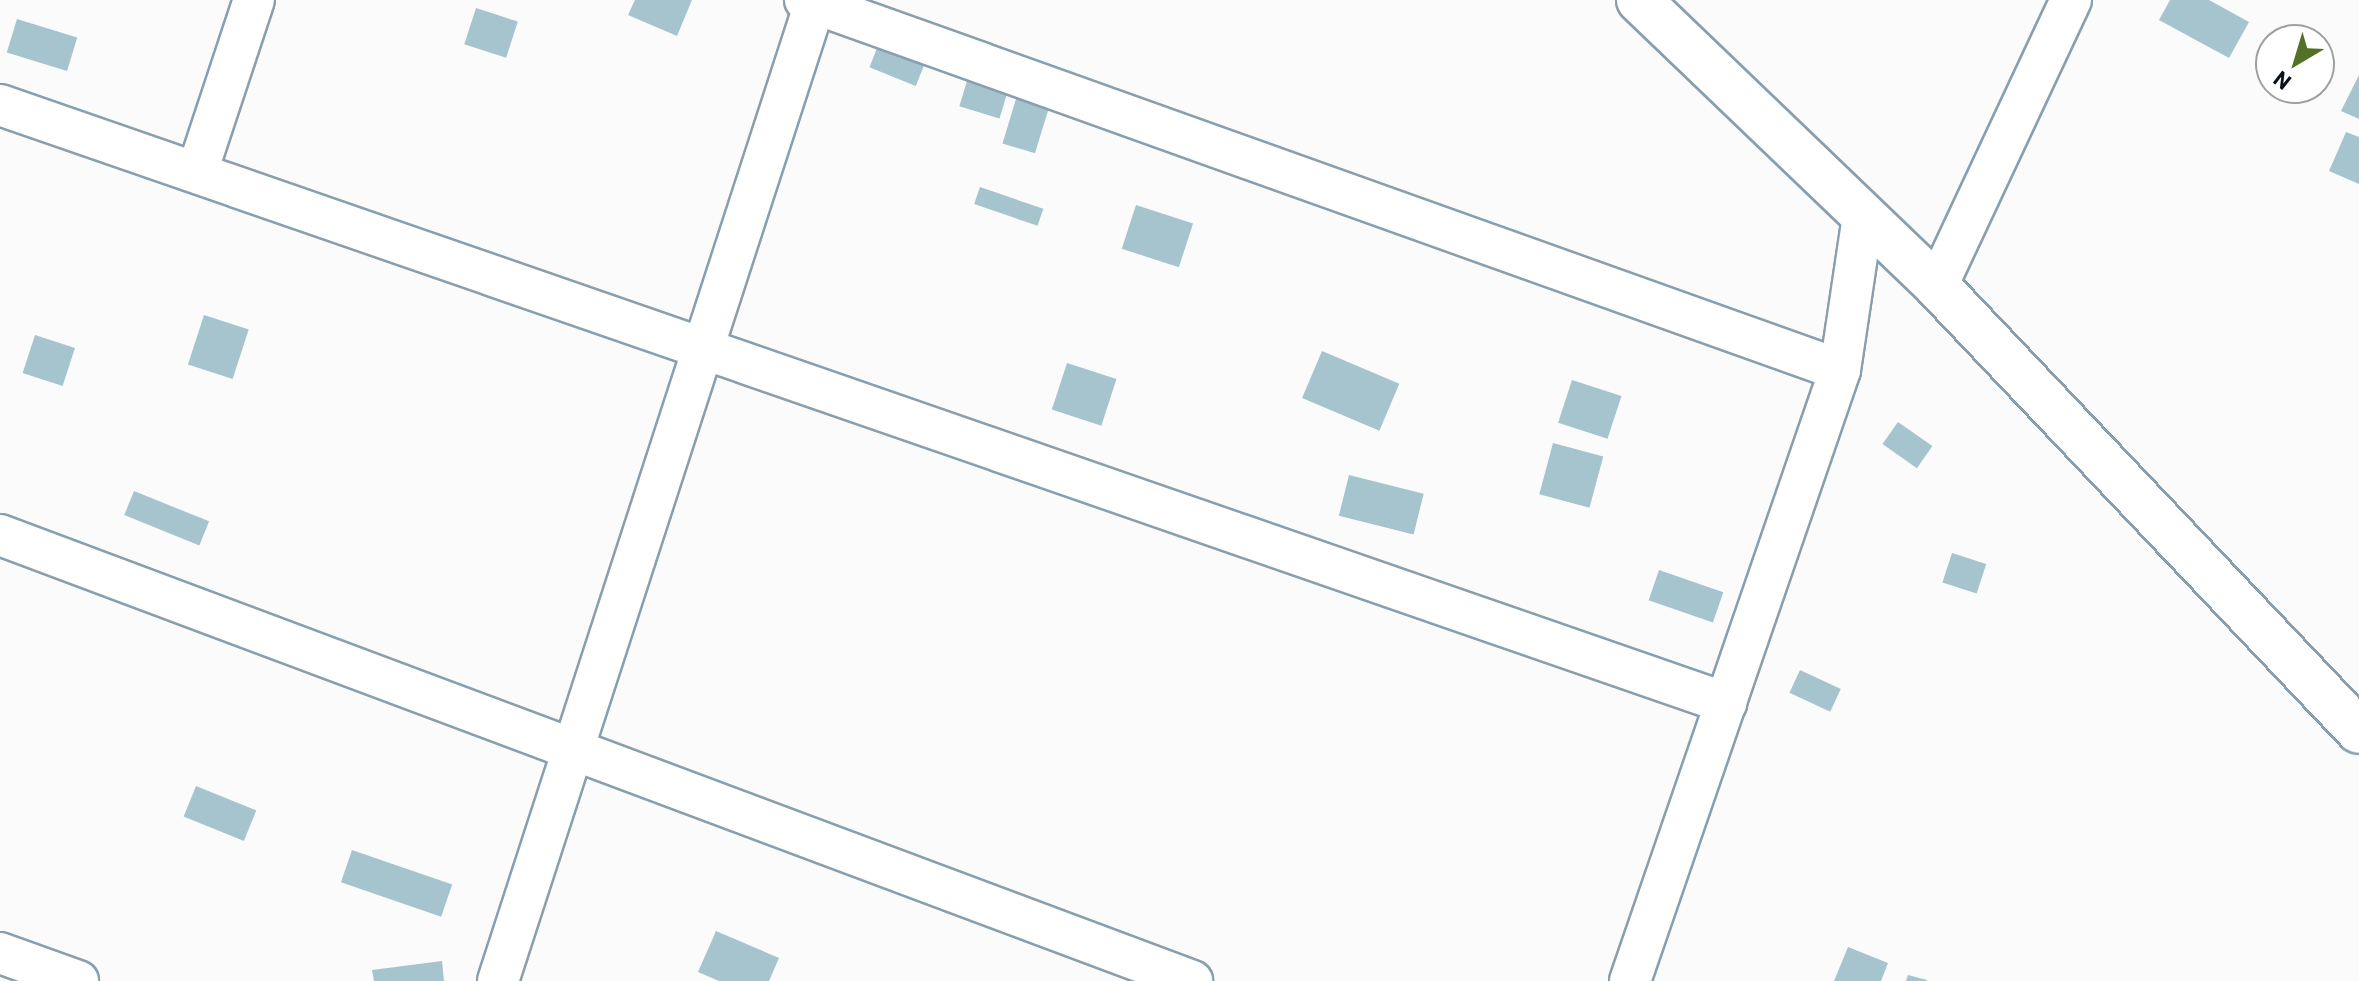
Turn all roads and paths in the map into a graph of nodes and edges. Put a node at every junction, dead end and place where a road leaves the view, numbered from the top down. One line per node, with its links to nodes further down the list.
1 (254, 0): 6 (street)
2 (1639, 0): 7 (street)
3 (2071, 0): 8 (street)
4 (812, 1): 9 (street); 10 (street)
5 (0, 105): 6 (street)
6 (197, 172): 9 (street)
7 (1863, 216): 8 (street); 10 (street)
8 (1937, 286): 13 (street)
9 (705, 346): 12 (street); 14 (street)
10 (1840, 370): 12 (street)
11 (0, 535): 14 (street)
12 (1726, 703): 19 (street)
13 (2359, 731)
14 (573, 749): 17 (street); 18 (street)
15 (0, 953): 16 (street)
16 (78, 981)
17 (498, 981)
18 (1192, 981)
19 (1630, 981)

